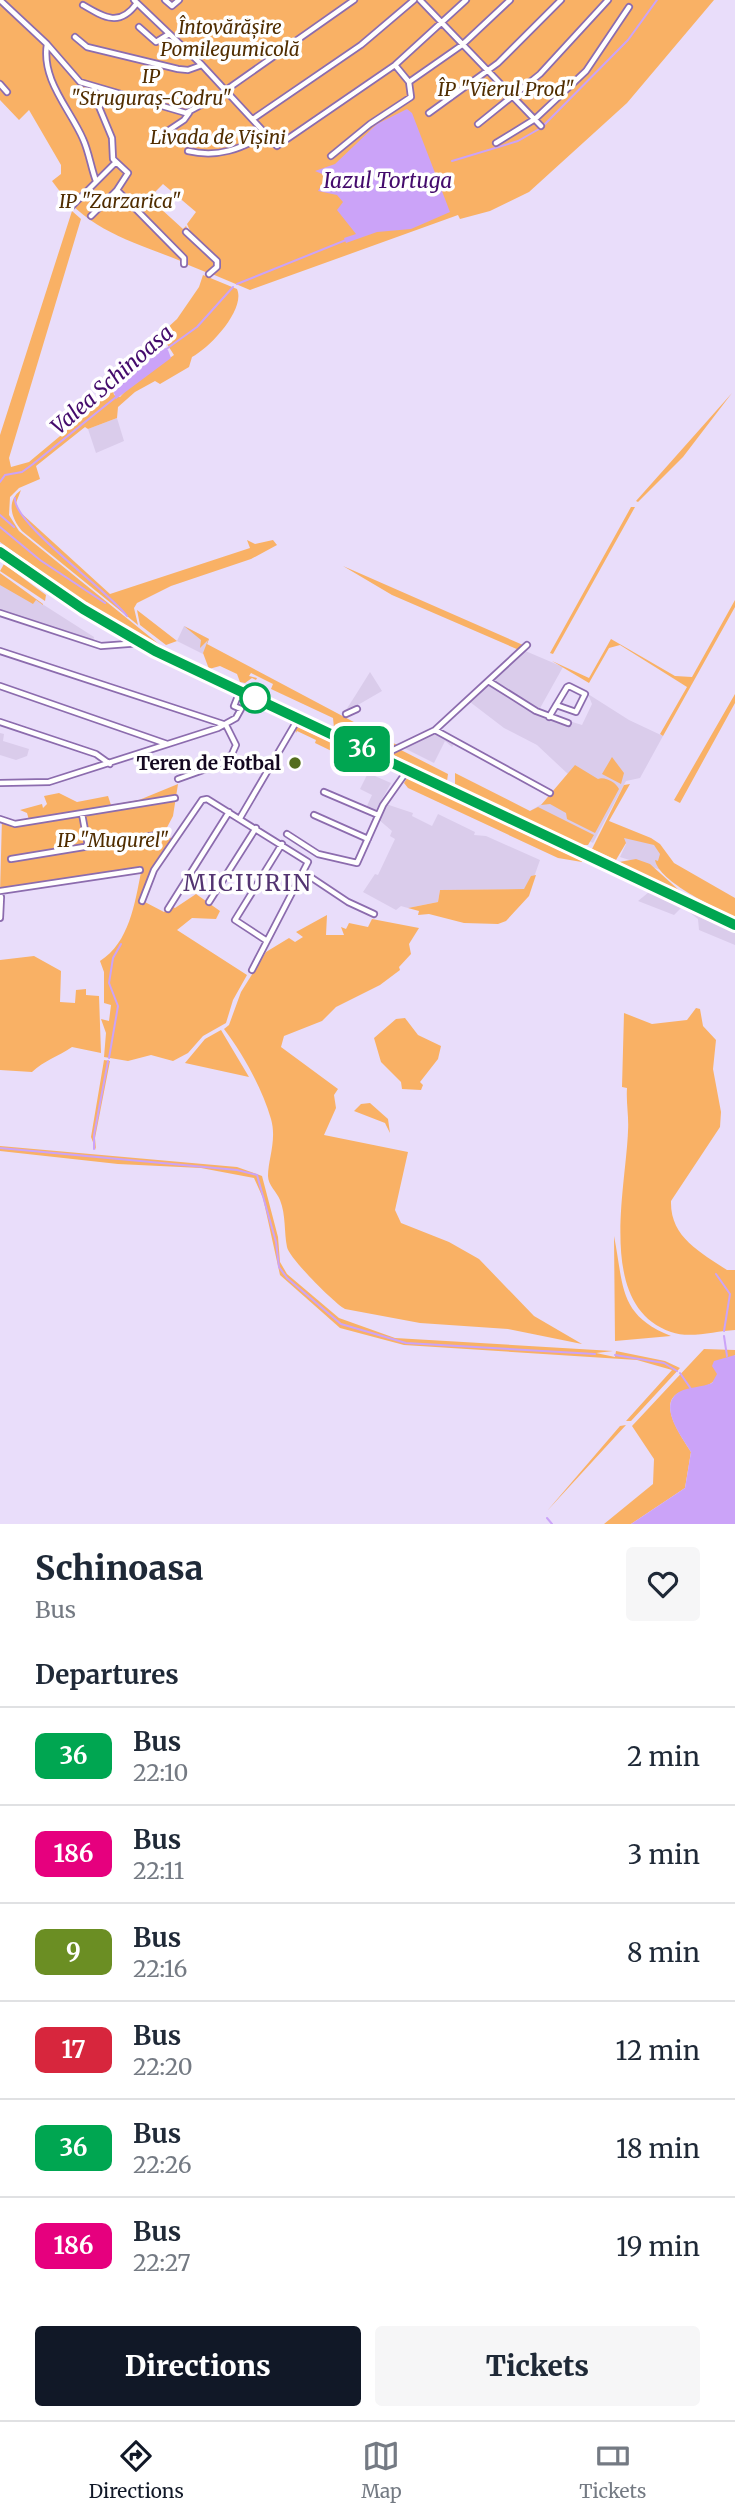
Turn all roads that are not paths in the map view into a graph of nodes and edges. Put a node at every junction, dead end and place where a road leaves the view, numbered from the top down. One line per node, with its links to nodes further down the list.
1 (1, 0): 18 (street)
2 (165, 0): 3 (street)
3 (178, 0)
4 (354, 0): 26 (street)
5 (414, 0): 31 (street)
6 (420, 0): 14 (street)
7 (466, 0): 14 (street)
8 (510, 0): 19 (street)
9 (561, 0): 22 (street)
10 (608, 0): 28 (street)
11 (136, 1): 12 (street); 16 (street)
12 (83, 5)
13 (629, 6): 32 (street)
14 (443, 23): 19 (street); 21 (street)
15 (139, 27): 16 (street)
16 (169, 34): 20 (street)
17 (75, 37): 20 (street)
18 (47, 44): 25 (street); 41 (street)
19 (462, 45): 22 (street); 23 (street)
20 (202, 65): 26 (street)
21 (395, 65): 23 (street); 36 (street)
22 (488, 71): 28 (street); 30 (street)
23 (410, 82): 39 (street)
24 (0, 84): 27 (street)
25 (102, 90): 29 (street); 40 (street)
26 (226, 91): 29 (street); 31 (street)
27 (7, 92)
28 (514, 98): 32 (street); 33 (street)
29 (188, 113): 35 (street)
30 (429, 113)
31 (253, 119): 36 (street)
32 (536, 119): 34 (street); 37 (street)
33 (478, 124)
34 (541, 126)
35 (163, 134)
36 (266, 134): 38 (street)
37 (495, 143)
38 (188, 151)
39 (331, 156)
40 (116, 162): 41 (street); 42 (street)
41 (96, 181): 43 (street)
42 (117, 190): 44 (street); 46 (street)
43 (71, 207)
44 (91, 216)
45 (186, 232): 47 (street)
46 (184, 264)
47 (209, 274)
48 (0, 552): 50 (highway)
49 (0, 613): 50 (street)
50 (141, 643): 55 (highway)
51 (527, 645): 53 (street)
52 (0, 651): 63 (street)
53 (490, 682): 59 (street); 64 (street)
54 (0, 686): 65 (street)
55 (240, 691): 60 (highway); 63 (street)
56 (556, 705): 56 (street); 59 (street)
57 (357, 709): 58 (street)
58 (346, 714)
59 (549, 717): 62 (street)
60 (299, 719): 66 (highway); 78 (street)
61 (0, 722): 67 (street)
62 (568, 723)
63 (226, 725): 65 (street); 69 (street)
64 (435, 730): 66 (street); 72 (street)
65 (167, 744): 67 (street)
66 (380, 757): 68 (highway)
67 (110, 764): 70 (street)
68 (408, 770): 77 (street); 96 (highway)
69 (178, 779)
70 (0, 783)
71 (324, 792): 77 (street)
72 (550, 793)
73 (175, 798): 75 (street)
74 (230, 812): 78 (street); 91 (street); 93 (street)
75 (82, 814): 79 (street); 85 (street)
76 (314, 815): 83 (street)
77 (378, 815): 83 (street)
78 (240, 818): 80 (street)
79 (0, 819)
80 (256, 828): 84 (street); 92 (street)
81 (287, 834): 83 (street)
82 (158, 835): 85 (street)
83 (368, 839)
84 (282, 844): 88 (street); 97 (street)
85 (88, 846): 86 (street)
86 (11, 859)
87 (141, 870): 89 (street)
88 (303, 872): 94 (street); 97 (street)
89 (0, 891)
90 (1, 897): 95 (street)
91 (142, 901)
92 (208, 902)
93 (168, 909)
94 (374, 914)
95 (0, 918)
96 (735, 925)
97 (267, 941): 98 (street)
98 (252, 970)

